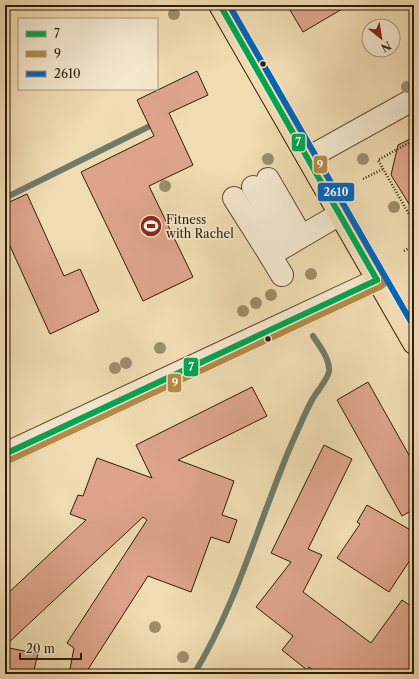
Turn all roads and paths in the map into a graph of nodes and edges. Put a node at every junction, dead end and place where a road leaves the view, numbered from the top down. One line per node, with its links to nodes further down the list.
1 (220, 5): 4 (main road)
2 (414, 99): 4 (street)
3 (414, 140): 5 (path)
4 (308, 158): 9 (main road)
5 (383, 168): 6 (path); 10 (path)
6 (363, 179)
7 (261, 183): 12 (street)
8 (234, 198): 12 (street)
9 (340, 214): 12 (street); 15 (main road)
10 (414, 223)
11 (414, 245): 13 (path)
12 (286, 246): 14 (street)
13 (404, 251)
14 (282, 275)
15 (377, 280): 16 (main road); 17 (street)
16 (414, 343)
17 (5, 454)

